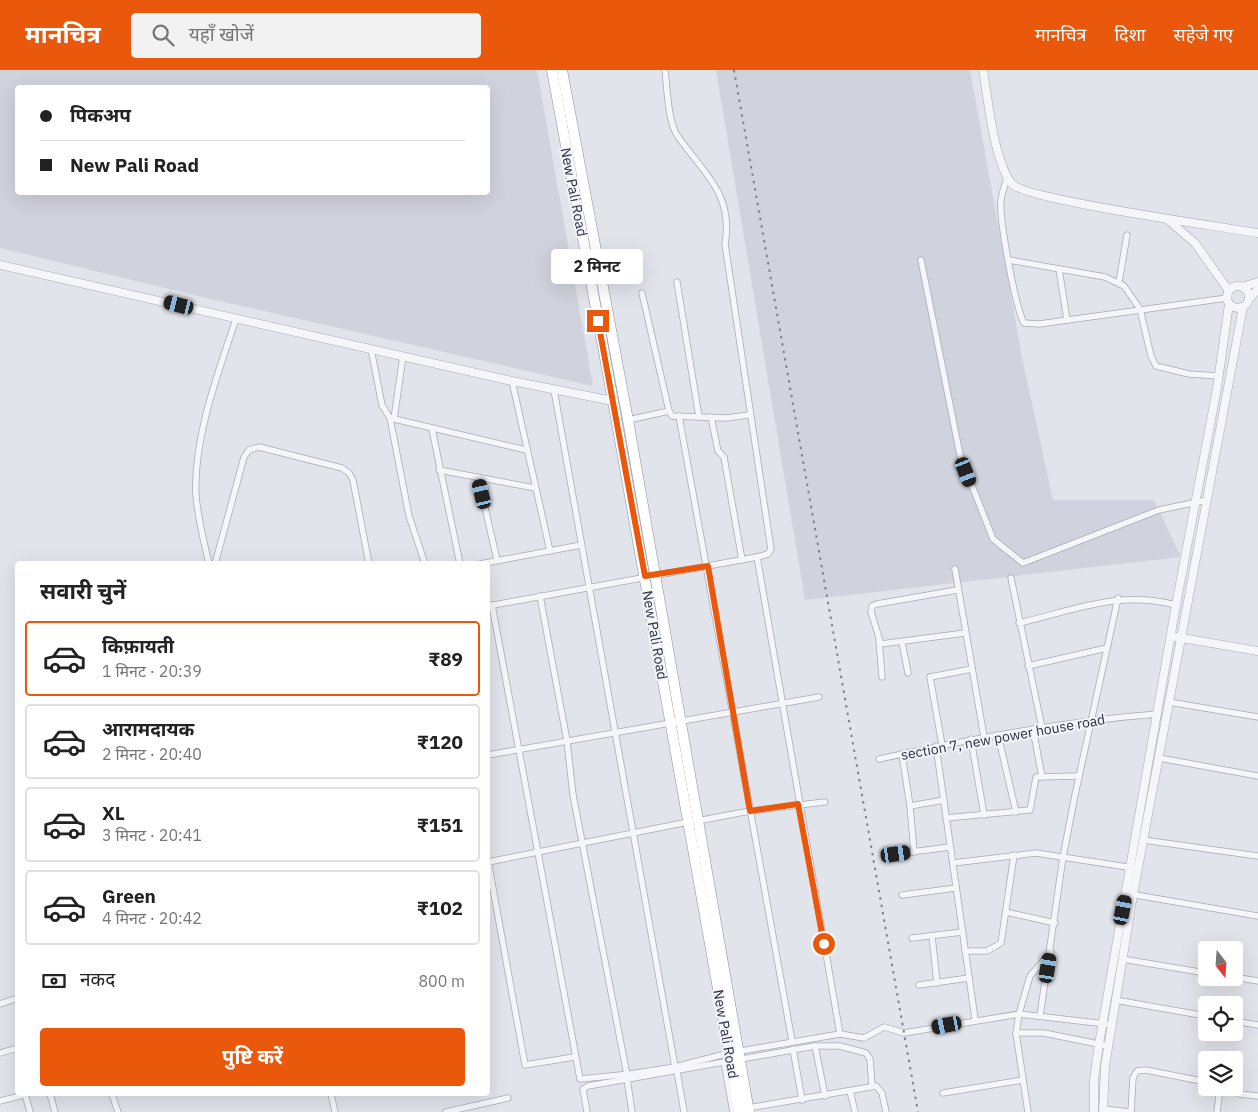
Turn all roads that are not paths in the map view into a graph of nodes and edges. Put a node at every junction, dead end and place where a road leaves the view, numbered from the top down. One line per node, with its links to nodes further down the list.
1 (552, 70): 30 (highway, New Pali Road)
2 (562, 70): 37 (highway, New Pali Road)
3 (665, 70): 32 (street)
4 (983, 70): 5 (street)
5 (1007, 177): 6 (street); 10 (street)
6 (1165, 218): 7 (street); 19 (street)
7 (1258, 233)
8 (1127, 236): 14 (street)
9 (921, 260): 44 (street)
10 (1009, 260): 12 (street); 24 (street)
11 (0, 265): 23 (street)
12 (1059, 268): 14 (street); 24 (street)
13 (677, 282): 34 (street)
14 (1119, 282): 22 (street)
15 (1258, 282): 16 (street)
16 (1242, 287): 19 (street); 20 (street)
17 (1258, 289): 20 (street)
18 (642, 293): 31 (street)
19 (1228, 298): 21 (street); 22 (street); 27 (street)
20 (1249, 299): 21 (street)
21 (1243, 307): 43 (street)
22 (1140, 309): 24 (street); 27 (street)
23 (236, 319): 25 (street); 50 (street)
24 (1067, 320)
25 (371, 349): 26 (street); 36 (street)
26 (403, 356): 28 (street); 36 (street)
27 (1219, 376): 44 (street)
28 (512, 381): 29 (street); 39 (street)
29 (554, 390): 30 (street); 45 (street)
30 (613, 401): 58 (highway, New Pali Road)
31 (669, 411): 33 (street); 37 (street)
32 (749, 415): 35 (street); 47 (street)
33 (679, 416): 34 (street); 56 (street)
34 (699, 416): 35 (street)
35 (711, 417): 49 (street)
36 (392, 419): 38 (street); 53 (street)
37 (628, 420): 58 (highway, New Pali Road)
38 (432, 429): 39 (street); 40 (street)
39 (526, 450): 42 (street)
40 (438, 470): 41 (street); 54 (street)
41 (478, 477): 42 (street); 48 (street)
42 (535, 488): 46 (street)
43 (1206, 500): 44 (street); 69 (street)
44 (1195, 502): 65 (street)
45 (581, 545): 46 (street); 60 (street)
46 (550, 551): 48 (street)
47 (757, 557): 49 (street); 80 (street)
48 (498, 560): 55 (street)
49 (742, 560): 56 (street)
50 (208, 561)
51 (216, 561): 52 (street)
52 (368, 561)
53 (424, 561)
54 (459, 561)
55 (490, 562)
56 (708, 566): 58 (street); 81 (street)
57 (955, 569): 61 (street)
58 (649, 576): 60 (street); 85 (highway, New Pali Road)
59 (1011, 578): 66 (street)
60 (589, 587): 62 (street); 88 (street)
61 (957, 590): 67 (street); 70 (street)
62 (540, 596): 64 (street); 92 (street)
63 (1118, 598): 65 (street); 66 (street); 72 (street)
64 (490, 605): 94 (street)
65 (1176, 605): 68 (street)
66 (1019, 623): 74 (street)
67 (965, 633): 71 (street); 75 (street)
68 (1171, 636): 69 (street); 82 (street)
69 (1180, 638): 73 (street); 79 (street)
70 (878, 640): 71 (street); 77 (street)
71 (902, 642): 76 (street)
72 (1107, 648): 74 (street); 84 (street)
73 (1258, 651)
74 (1028, 666): 86 (street)
75 (972, 669): 90 (street); 93 (street)
76 (908, 673)
77 (882, 677)
78 (819, 697): 80 (street)
79 (1169, 702): 83 (street); 97 (street)
80 (781, 704): 81 (street); 104 (street)
81 (733, 712): 85 (street); 106 (street)
82 (1158, 714): 84 (street, section 7, new power house road); 123 (street)
83 (1258, 717)
84 (1091, 719): 86 (street, section 7, new power house road); 99 (street)
85 (676, 723): 88 (street); 110 (highway, New Pali Road)
86 (1042, 728): 87 (street, section 7, new power house road)
87 (1033, 729): 89 (street, section 7, new power house road); 101 (street)
88 (615, 734): 92 (street); 111 (street)
89 (998, 735): 90 (street, section 7, new power house road); 107 (street)
90 (984, 737): 91 (street, section 7, new power house road)
91 (971, 739): 93 (street, section 7, new power house road); 108 (street)
92 (567, 741): 94 (street); 113 (street)
93 (939, 746): 95 (street, section 7, new power house road); 102 (street)
94 (517, 750): 96 (street); 115 (street)
95 (902, 754): 98 (street, section 7, new power house road); 105 (street)
96 (490, 755)
97 (1159, 758): 100 (street); 112 (street)
98 (879, 759)
99 (1079, 776): 101 (street); 120 (street)
100 (1258, 776)
101 (1042, 777): 107 (street)
102 (944, 800): 105 (street); 109 (street)
103 (825, 802): 104 (street)
104 (798, 804): 106 (street); 154 (street)
105 (910, 806): 116 (street)
106 (750, 811): 110 (street); 155 (street)
107 (1016, 812): 108 (street)
108 (984, 815): 109 (street)
109 (946, 818): 114 (street)
110 (692, 822): 111 (street); 163 (highway, New Pali Road)
111 (632, 832): 113 (street); 164 (street)
112 (1144, 840): 119 (street); 123 (street)
113 (582, 843): 115 (street); 165 (street)
114 (950, 847): 116 (street); 122 (street)
115 (537, 851): 121 (street); 162 (street)
116 (914, 852): 117 (street)
117 (896, 854)
118 (1014, 855): 120 (street); 122 (street); 128 (street)
119 (1258, 856)
120 (1063, 857): 123 (street); 130 (street)
121 (490, 861)
122 (953, 863): 125 (street)
123 (1134, 868): 126 (street)
124 (490, 872): 162 (street)
125 (956, 888): 127 (street); 131 (street)
126 (1129, 894): 129 (street); 136 (street); 151 (street)
127 (902, 895)
128 (1006, 912): 130 (street); 134 (street)
129 (1258, 916)
130 (1055, 923): 135 (street)
131 (963, 932): 132 (street); 134 (street)
132 (932, 936): 133 (street); 141 (street)
133 (912, 938)
134 (965, 951): 138 (street)
135 (1051, 952): 146 (street); 148 (street)
136 (1122, 959): 137 (street); 144 (street)
137 (1198, 972)
138 (969, 978): 141 (street); 149 (street)
139 (1243, 979): 140 (street)
140 (1258, 982)
141 (937, 983): 142 (street)
142 (919, 985)
143 (15, 999): 145 (street)
144 (1116, 1000): 147 (street); 151 (street)
145 (0, 1004)
146 (1018, 1014): 148 (street); 149 (street); 153 (street)
147 (1198, 1015)
148 (1040, 1016): 151 (street)
149 (975, 1019): 154 (street)
150 (1243, 1023): 152 (street)
151 (1107, 1025): 156 (street); 158 (street)
152 (1258, 1026)
153 (1016, 1033): 156 (street); 166 (street)
154 (840, 1034): 155 (street)
155 (792, 1041): 163 (street)
156 (1099, 1044): 158 (street); 197 (street)
157 (814, 1046): 160 (street); 168 (street); 177 (street)
158 (1108, 1046): 184 (street)
159 (15, 1049): 161 (street)
160 (793, 1049): 163 (street); 181 (street)
161 (0, 1053)
162 (574, 1057): 165 (street)
163 (732, 1058): 164 (street); 164 (street); 183 (highway, New Pali Road); 193 (street)
164 (676, 1069): 165 (street); 192 (street)
165 (627, 1077): 190 (street); 191 (street)
166 (1023, 1080): 170 (street); 196 (street)
167 (1198, 1080): 198 (street)
168 (872, 1086): 169 (street); 195 (street)
169 (850, 1091): 177 (street); 194 (street)
170 (943, 1093)
171 (1243, 1093): 179 (street)
172 (20, 1096): 182 (street)
173 (26, 1096): 185 (street)
174 (51, 1096): 186 (street)
175 (113, 1096): 187 (street)
176 (332, 1096): 188 (street)
177 (825, 1096): 181 (street)
178 (1218, 1096): 199 (street)
179 (1258, 1096)
180 (508, 1098): 189 (street)
181 (802, 1100): 183 (street)
182 (0, 1102)
183 (746, 1111)
184 (1103, 1111): 198 (street)
185 (30, 1112)
186 (55, 1112)
187 (118, 1112)
188 (335, 1112)
189 (446, 1112)
190 (587, 1112)
191 (632, 1112)
192 (684, 1112)
193 (733, 1112)
194 (855, 1112)
195 (886, 1112)
196 (1028, 1112)
197 (1094, 1112)
198 (1131, 1112)
199 (1217, 1112)

